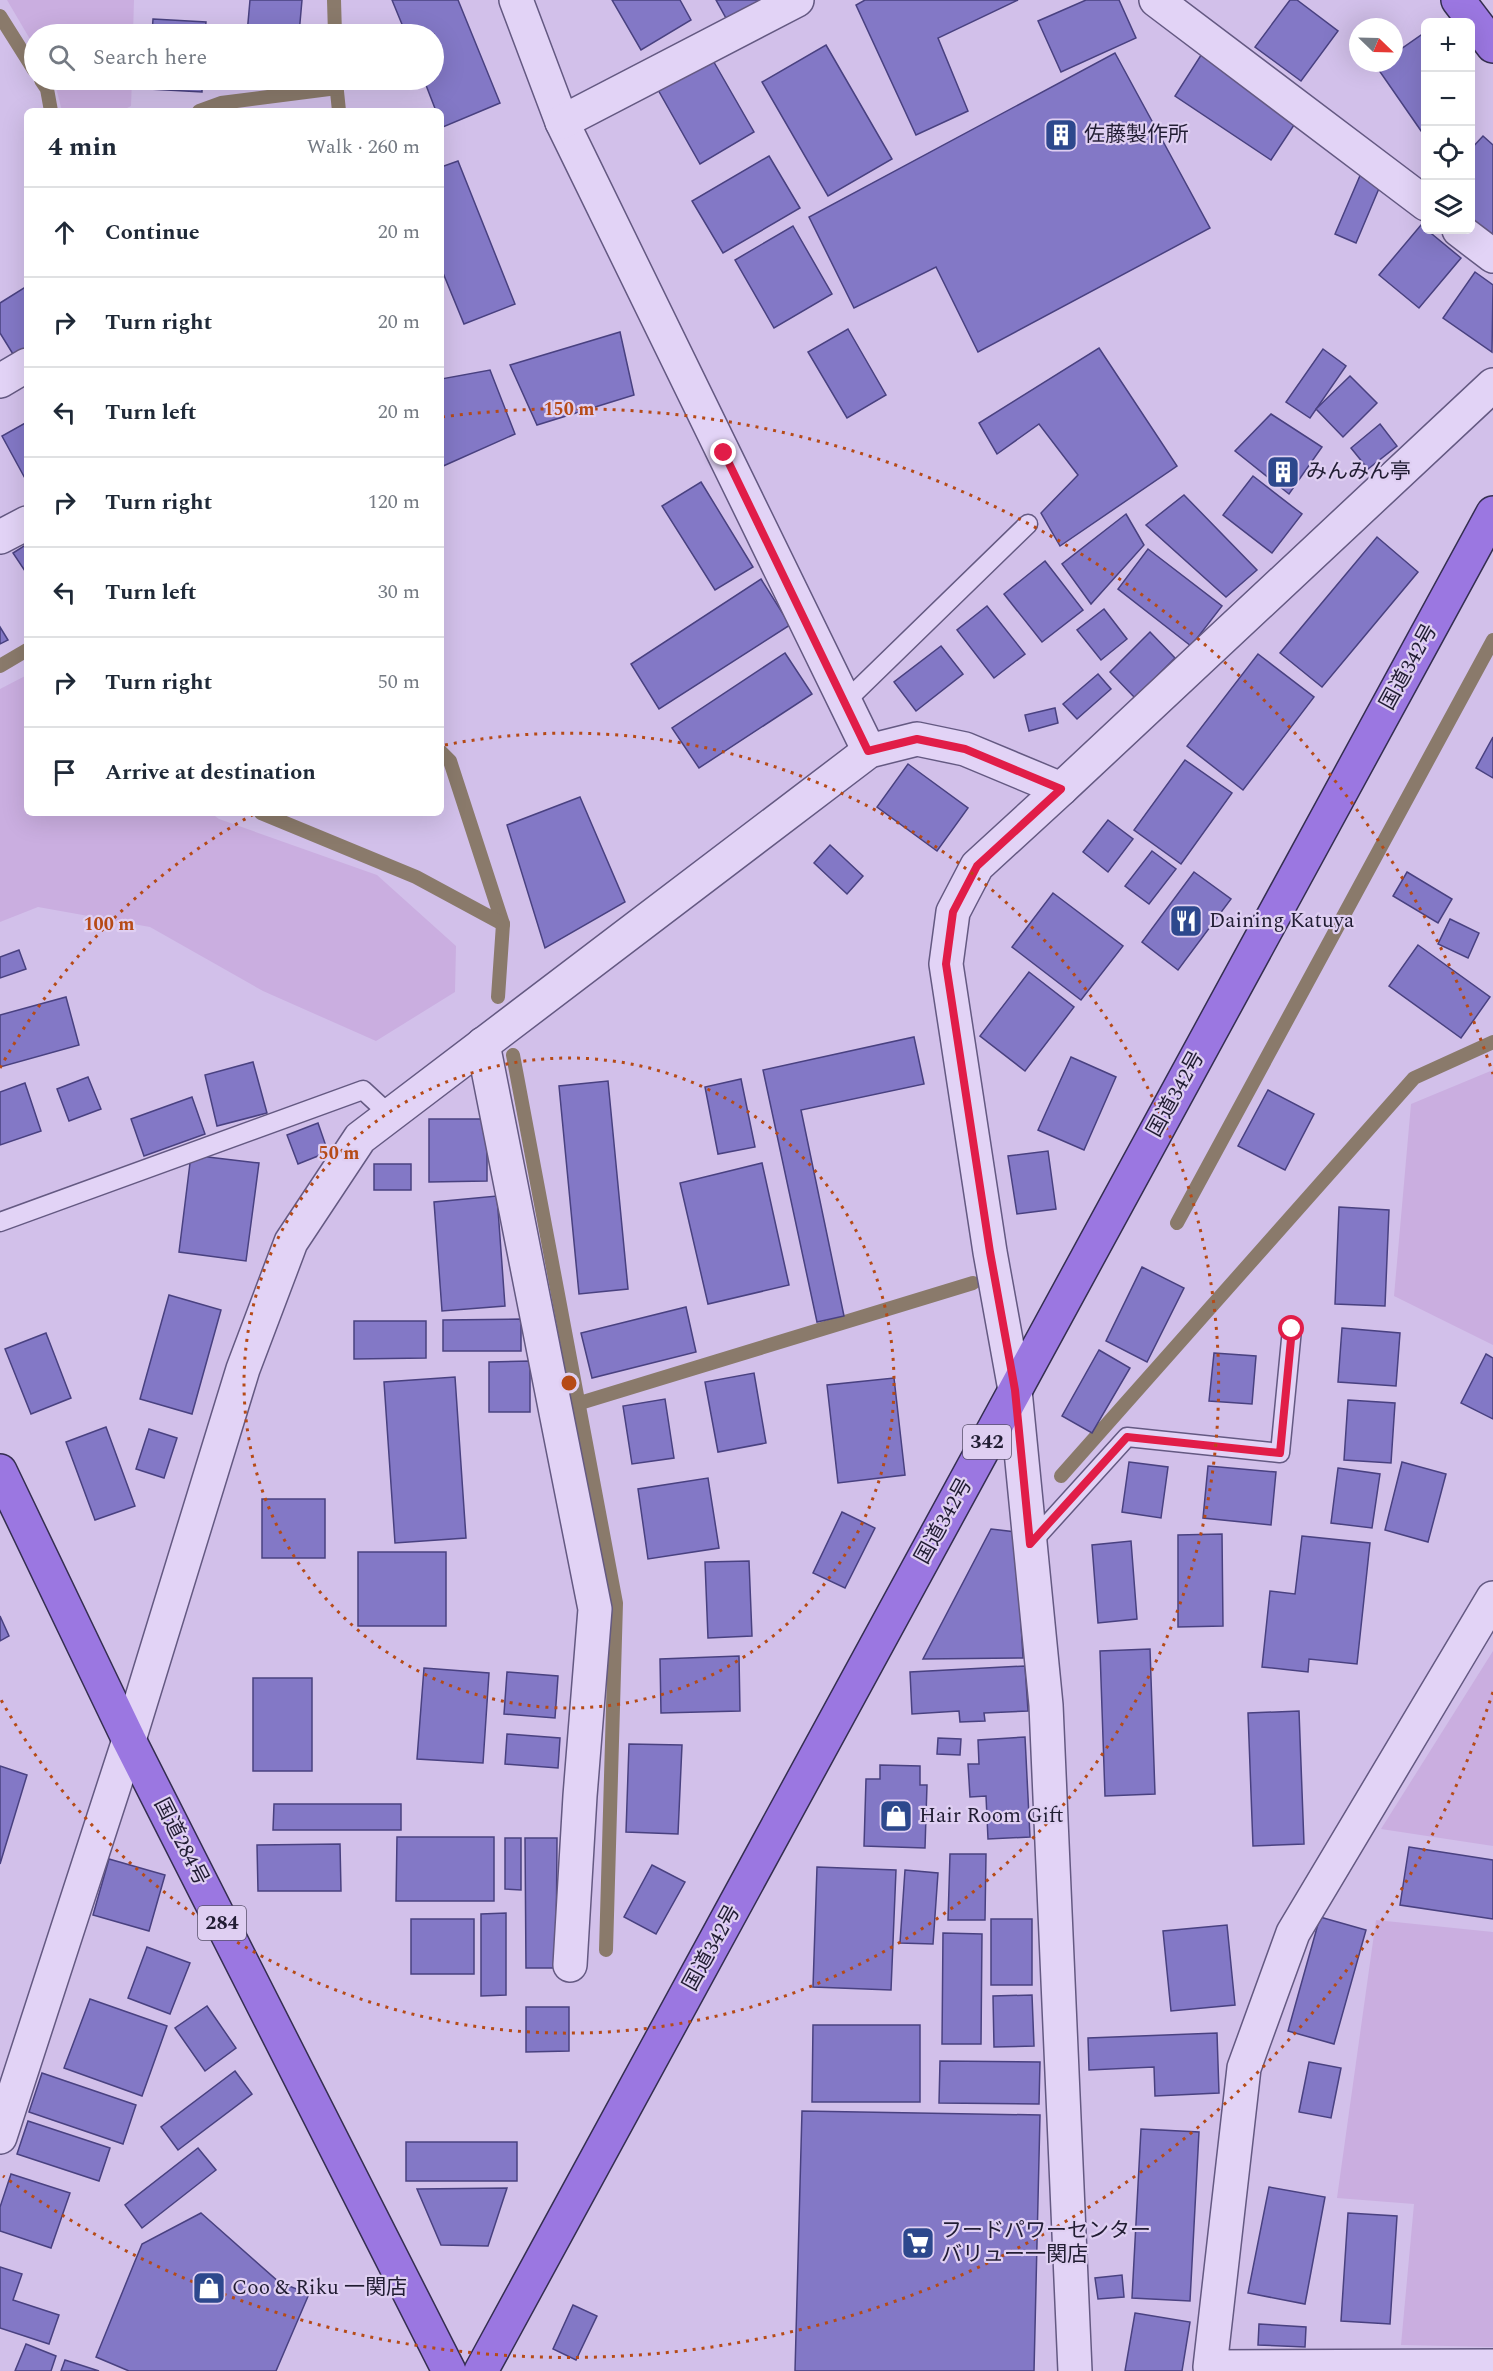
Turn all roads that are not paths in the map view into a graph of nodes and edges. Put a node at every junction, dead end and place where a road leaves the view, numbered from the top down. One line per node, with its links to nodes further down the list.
1 (516, 0): 6 (street)
2 (797, 0): 6 (street)
3 (1156, 0): 7 (street)
4 (1458, 0): 5 (highway)
5 (1493, 46)
6 (562, 122): 17 (street)
7 (1421, 201)
8 (1464, 234): 9 (street)
9 (1493, 256)
10 (24, 367): 11 (street)
11 (0, 381)
12 (1493, 386): 19 (street)
13 (1493, 513): 24 (highway, 国道342号 / 342)
14 (1028, 524): 17 (lane)
15 (24, 525): 16 (street)
16 (0, 537)
17 (845, 702): 18 (street)
18 (868, 751): 19 (street); 20 (street)
19 (1061, 789): 24 (street)
20 (483, 1044): 21 (street); 29 (street)
21 (390, 1115): 22 (lane); 28 (street)
22 (0, 1222)
23 (1292, 1329): 26 (lane)
24 (1015, 1390): 26 (street); 34 (highway, 国道342号 / 342)
25 (0, 1471): 28 (highway, 国道284号 / 284)
26 (1030, 1544): 35 (street)
27 (1493, 1598): 32 (street)
28 (129, 1740): 30 (street); 33 (highway, 国道284号 / 284)
29 (570, 1965)
30 (0, 2137)
31 (1493, 2366): 32 (street)
32 (1209, 2369)
33 (449, 2371)
34 (482, 2371)
35 (1075, 2371)

